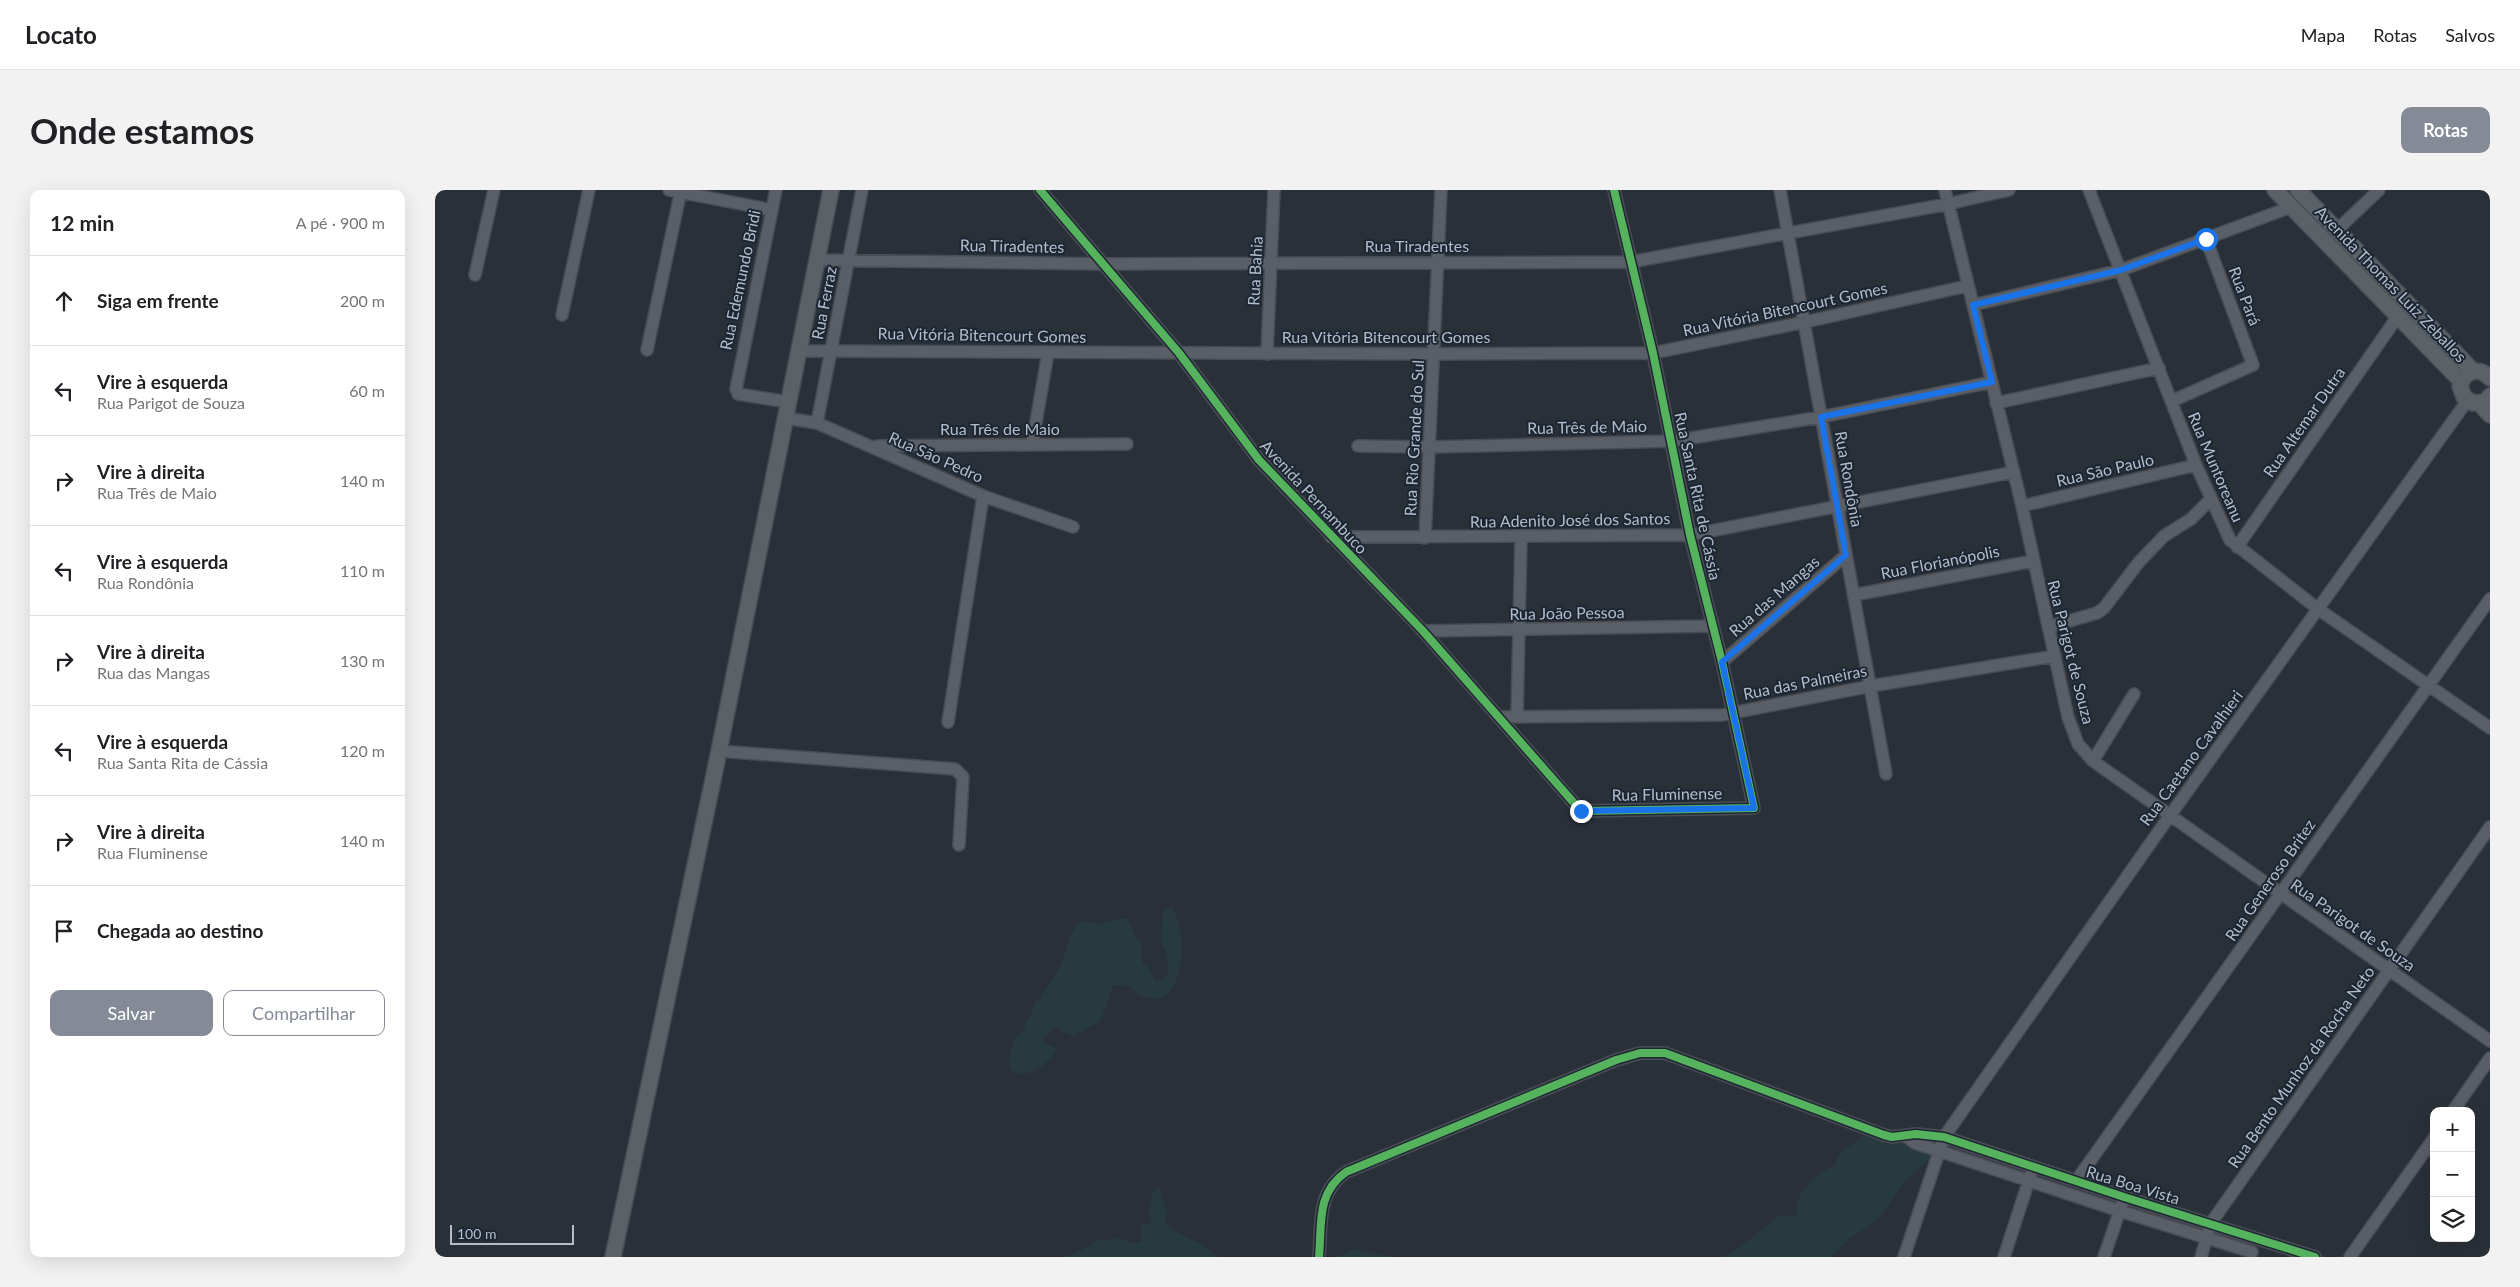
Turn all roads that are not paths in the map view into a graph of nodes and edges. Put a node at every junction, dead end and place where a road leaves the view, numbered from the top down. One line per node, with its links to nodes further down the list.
1 (494, 190): 31 (street)
2 (589, 190): 34 (street)
3 (776, 190): 20 (street, Rua Edemundo Bridi)
4 (831, 190): 24 (main road)
5 (862, 190): 25 (street, Rua Ferraz)
6 (1040, 190): 29 (street, Avenida Pernambuco)
7 (1274, 190): 26 (street, Rua Bahia)
8 (1441, 190): 27 (street, Rua Rio Grande do Sul)
9 (1614, 190): 28 (street, Rua Santa Rita de Cássia)
10 (1780, 190): 22 (street, Rua Rondônia)
11 (1945, 190): 18 (street, Rua Parigot de Souza)
12 (2009, 190): 18 (street, Rua Tiradentes)
13 (2089, 190): 30 (street, Rua Muntoreanu)
14 (2275, 190): 19 (main road, Avenida Thomas Luiz Zeballos)
15 (2298, 190): 21 (main road, Avenida Thomas Luiz Zeballos)
16 (2379, 190): 21 (street)
17 (677, 191): 20 (street); 37 (street)
18 (1948, 204): 22 (street, Rua Tiradentes); 32 (street, Rua Parigot de Souza)
19 (2291, 207): 23 (street); 35 (main road, Avenida Thomas Luiz Zeballos)
20 (771, 210): 52 (street, Rua Edemundo Bridi)
21 (2337, 230): 46 (main road, Avenida Thomas Luiz Zeballos)
22 (1787, 233): 28 (street, Rua Tiradentes); 36 (street, Rua Rondônia)
23 (2206, 239): 30 (street); 51 (street, Rua Pará)
24 (817, 260): 25 (street, Rua Tiradentes); 39 (main road)
25 (849, 261): 29 (street, Rua Tiradentes); 38 (street, Rua Ferraz)
26 (1272, 262): 27 (street, Rua Tiradentes); 29 (street, Rua Tiradentes); 43 (street, Rua Bahia)
27 (1439, 262): 28 (street, Rua Tiradentes); 44 (street, Rua Rio Grande do Sul)
28 (1630, 262): 40 (street, Rua Santa Rita de Cássia)
29 (1102, 264): 42 (street, Avenida Pernambuco)
30 (2121, 270): 33 (street); 45 (street, Rua Muntoreanu)
31 (475, 275)
32 (1967, 286): 33 (street, Rua Parigot de Souza); 36 (street, Rua Vitória Bitencourt Gomes)
33 (1973, 305): 49 (street, Rua Parigot de Souza)
34 (562, 315)
35 (2398, 316): 48 (main road, Avenida Thomas Luiz Zeballos); 75 (street, Rua Altemar Dutra)
36 (1805, 322): 40 (street, Rua Vitória Bitencourt Gomes); 55 (street, Rua Rondônia)
37 (647, 350)
38 (831, 350): 39 (street, Rua Vitória Bitencourt Gomes); 41 (street, Rua Vitória Bitencourt Gomes); 57 (street, Rua Ferraz)
39 (799, 351): 52 (main road)
40 (1653, 352): 44 (street, Rua Vitória Bitencourt Gomes); 58 (street, Rua Santa Rita de Cássia)
41 (1047, 353): 42 (street, Rua Vitória Bitencourt Gomes); 60 (street)
42 (1179, 353): 43 (street, Rua Vitória Bitencourt Gomes); 72 (street, Avenida Pernambuco)
43 (1267, 354): 44 (street, Rua Vitória Bitencourt Gomes)
44 (1434, 354): 63 (street, Rua Rio Grande do Sul)
45 (2159, 368): 51 (street, Rua Muntoreanu); 53 (street)
46 (2473, 371): 47 (main road); 48 (main road)
47 (2490, 378)
48 (2461, 381): 50 (main road)
49 (1992, 382): 53 (street, Rua Parigot de Souza); 55 (street, Rua Três de Maio)
50 (2479, 400): 54 (main road); 80 (street, Rua Caetano Cavalhieri)
51 (2172, 401): 64 (street, Rua Muntoreanu)
52 (788, 402): 56 (main road)
53 (1996, 404): 65 (street, Rua Parigot de Souza)
54 (2490, 415)
55 (1821, 417): 58 (street, Rua Três de Maio); 68 (street, Rua Rondônia)
56 (785, 418): 57 (street, Rua São Pedro); 95 (main road)
57 (817, 423): 61 (street, Rua São Pedro)
58 (1673, 441): 63 (street, Rua Três de Maio); 71 (street, Rua Santa Rita de Cássia)
59 (1127, 444): 60 (street, Rua Três de Maio)
60 (1032, 445): 61 (street, Rua Três de Maio)
61 (872, 446): 66 (street, Rua São Pedro)
62 (1358, 446): 63 (street, Rua Três de Maio)
63 (1430, 447): 74 (street, Rua Rio Grande do Sul)
64 (2196, 466): 67 (street, Rua Muntoreanu); 69 (street, Rua São Paulo)
65 (2014, 472): 68 (street, Rua Adenito José dos Santos); 69 (street, Rua Parigot de Souza)
66 (983, 496): 70 (street, Rua São Pedro); 93 (street)
67 (2210, 500): 75 (street, Rua Muntoreanu); 82 (street)
68 (1837, 506): 71 (street, Rua Adenito José dos Santos); 76 (street, Rua Rondônia)
69 (2022, 506): 77 (street, Rua Parigot de Souza)
70 (1073, 527)
71 (1690, 535): 73 (street, Rua Adenito José dos Santos); 81 (street, Rua Santa Rita de Cássia)
72 (1331, 537): 74 (street, Rua Adenito José dos Santos); 84 (street, Avenida Pernambuco)
73 (1521, 537): 74 (street, Rua Adenito José dos Santos); 83 (street)
74 (1425, 538)
75 (2237, 547): 80 (street, Rua Muntoreanu)
76 (1846, 555): 78 (street, Rua Rondônia); 86 (street, Rua das Mangas)
77 (2033, 561): 78 (street, Rua Florianópolis); 82 (street, Rua Parigot de Souza)
78 (1854, 595): 88 (street, Rua Rondônia)
79 (2490, 599): 87 (street, Rua Generoso Britez)
80 (2318, 608): 87 (street, Rua Muntoreanu); 100 (street, Rua Caetano Cavalhieri)
81 (1711, 626): 83 (street, Rua João Pessoa); 86 (street, Rua Santa Rita de Cássia)
82 (2048, 627): 85 (street, Rua Parigot de Souza)
83 (1520, 630): 84 (street, Rua João Pessoa); 92 (street)
84 (1423, 631): 91 (street, Avenida Pernambuco)
85 (2055, 656): 88 (street, Rua das Palmeiras); 96 (street, Rua Parigot de Souza)
86 (1722, 662): 90 (street, Rua Santa Rita de Cássia)
87 (2429, 684): 94 (street, Rua Muntoreanu); 103 (street, Rua Generoso Britez)
88 (1871, 686): 90 (street, Rua das Palmeiras); 97 (street, Rua Rondônia)
89 (2134, 694): 96 (street)
90 (1733, 712): 92 (street, Rua das Palmeiras); 98 (street, Rua Santa Rita de Cássia)
91 (1500, 717): 92 (street, Rua das Palmeiras); 99 (street, Avenida Pernambuco)
92 (1517, 717)
93 (948, 722)
94 (2490, 728)
95 (719, 751): 102 (street); 120 (main road)
96 (2093, 761): 100 (street, Rua Parigot de Souza)
97 (1886, 774)
98 (1754, 808): 99 (street, Rua Fluminense)
99 (1581, 811)
100 (2171, 814): 103 (street, Rua Parigot de Souza); 109 (street, Rua Caetano Cavalhieri)
101 (2490, 827): 104 (street, Rua Bento Munhoz da Rocha Neto)
102 (959, 844)
103 (2280, 894): 104 (street, Rua Parigot de Souza); 114 (street, Rua Generoso Britez)
104 (2389, 970): 105 (street, Rua Parigot de Souza); 117 (street, Rua Bento Munhoz da Rocha Neto)
105 (2490, 1041)
106 (2490, 1058): 107 (street)
107 (2456, 1107)
108 (1905, 1136): 109 (street, Rua Boa Vista); 111 (street, Rua Boa Vista); 121 (street)
109 (1944, 1137): 111 (street, Rua Caetano Cavalhieri); 112 (street, Rua Boa Vista)
110 (2430, 1144): 127 (street)
111 (1939, 1150): 113 (street, Rua Boa Vista); 122 (street, Rua Caetano Cavalhieri)
112 (2033, 1165): 113 (street); 114 (street, Rua Boa Vista)
113 (2029, 1180): 116 (street, Rua Boa Vista); 123 (street)
114 (2076, 1181): 115 (street, Rua Boa Vista)
115 (2124, 1197): 116 (street); 117 (street, Rua Boa Vista)
116 (2120, 1211): 118 (street, Rua Boa Vista); 124 (street)
117 (2211, 1223): 118 (street, Rua Bento Munhoz da Rocha Neto); 126 (street, Rua Boa Vista)
118 (2207, 1238): 119 (street, Rua Boa Vista); 125 (street, Rua Bento Munhoz da Rocha Neto)
119 (2252, 1252)
120 (613, 1257)
121 (1319, 1257)
122 (1905, 1257)
123 (2004, 1257)
124 (2104, 1257)
125 (2201, 1257)
126 (2315, 1257)
127 (2350, 1257)

